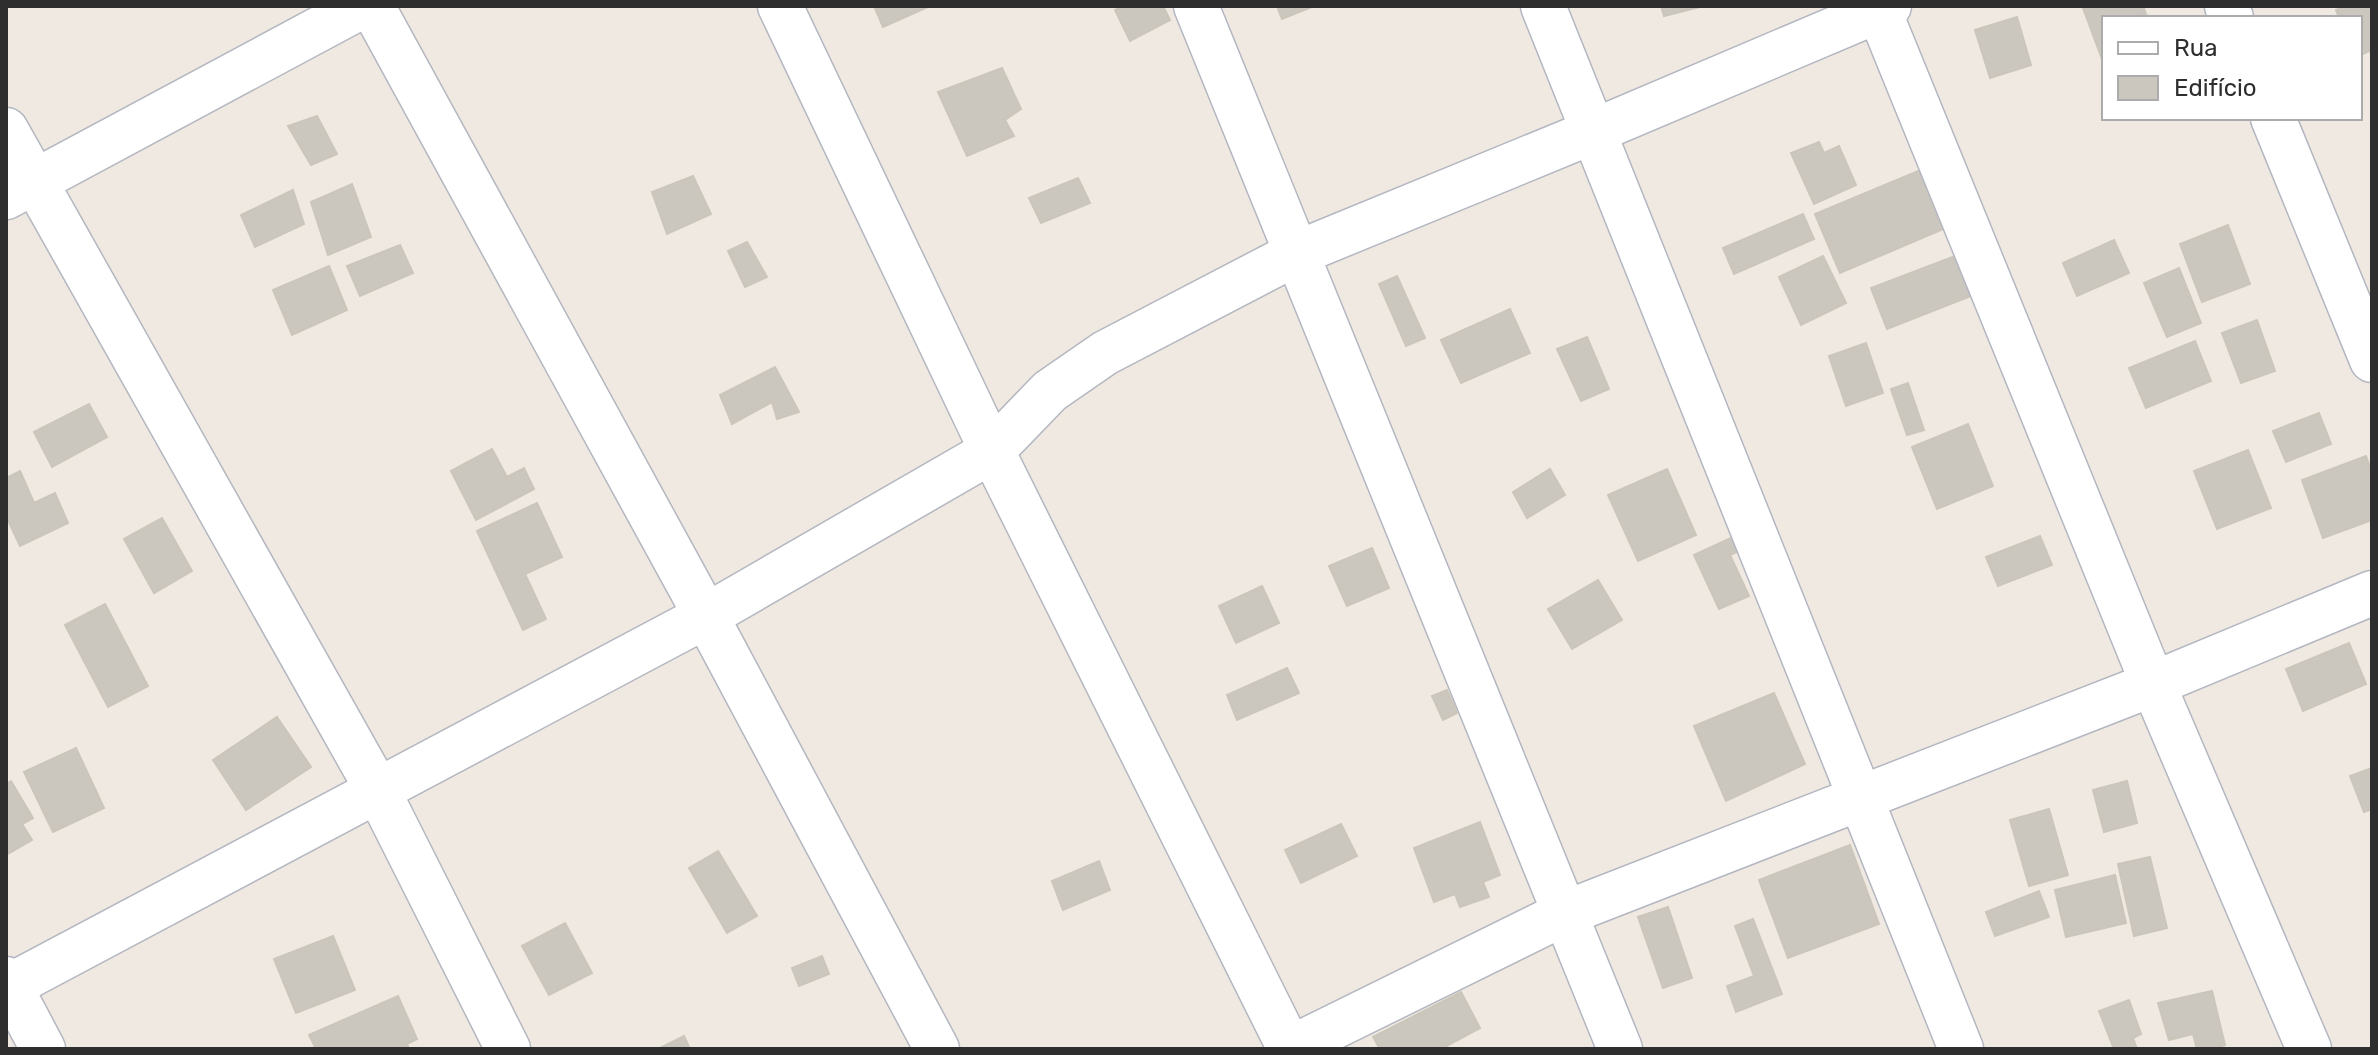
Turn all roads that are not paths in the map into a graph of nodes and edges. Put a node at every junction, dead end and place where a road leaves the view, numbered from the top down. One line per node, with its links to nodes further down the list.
1 (362, 6): 10 (street)
2 (372, 6): 15 (street)
3 (780, 6): 13 (street)
4 (1196, 6): 11 (street)
5 (1543, 6): 9 (street)
6 (1882, 7): 9 (street); 16 (street)
7 (2274, 120): 12 (street)
8 (6, 130): 10 (street)
9 (1592, 132): 11 (street); 18 (street)
10 (21, 189): 17 (street)
11 (1295, 254): 13 (street); 19 (street)
12 (2372, 360)
13 (992, 451): 15 (street); 24 (street)
14 (2372, 593): 16 (street)
15 (706, 616): 17 (street); 23 (street)
16 (2153, 684): 18 (street); 27 (street)
17 (377, 789): 20 (street); 22 (street)
18 (1862, 797): 19 (street); 26 (street)
19 (1563, 914): 24 (street); 25 (street)
20 (7, 984): 21 (street)
21 (43, 1049)
22 (508, 1049)
23 (937, 1049)
24 (1290, 1049)
25 (1620, 1049)
26 (1961, 1049)
27 (2309, 1049)

